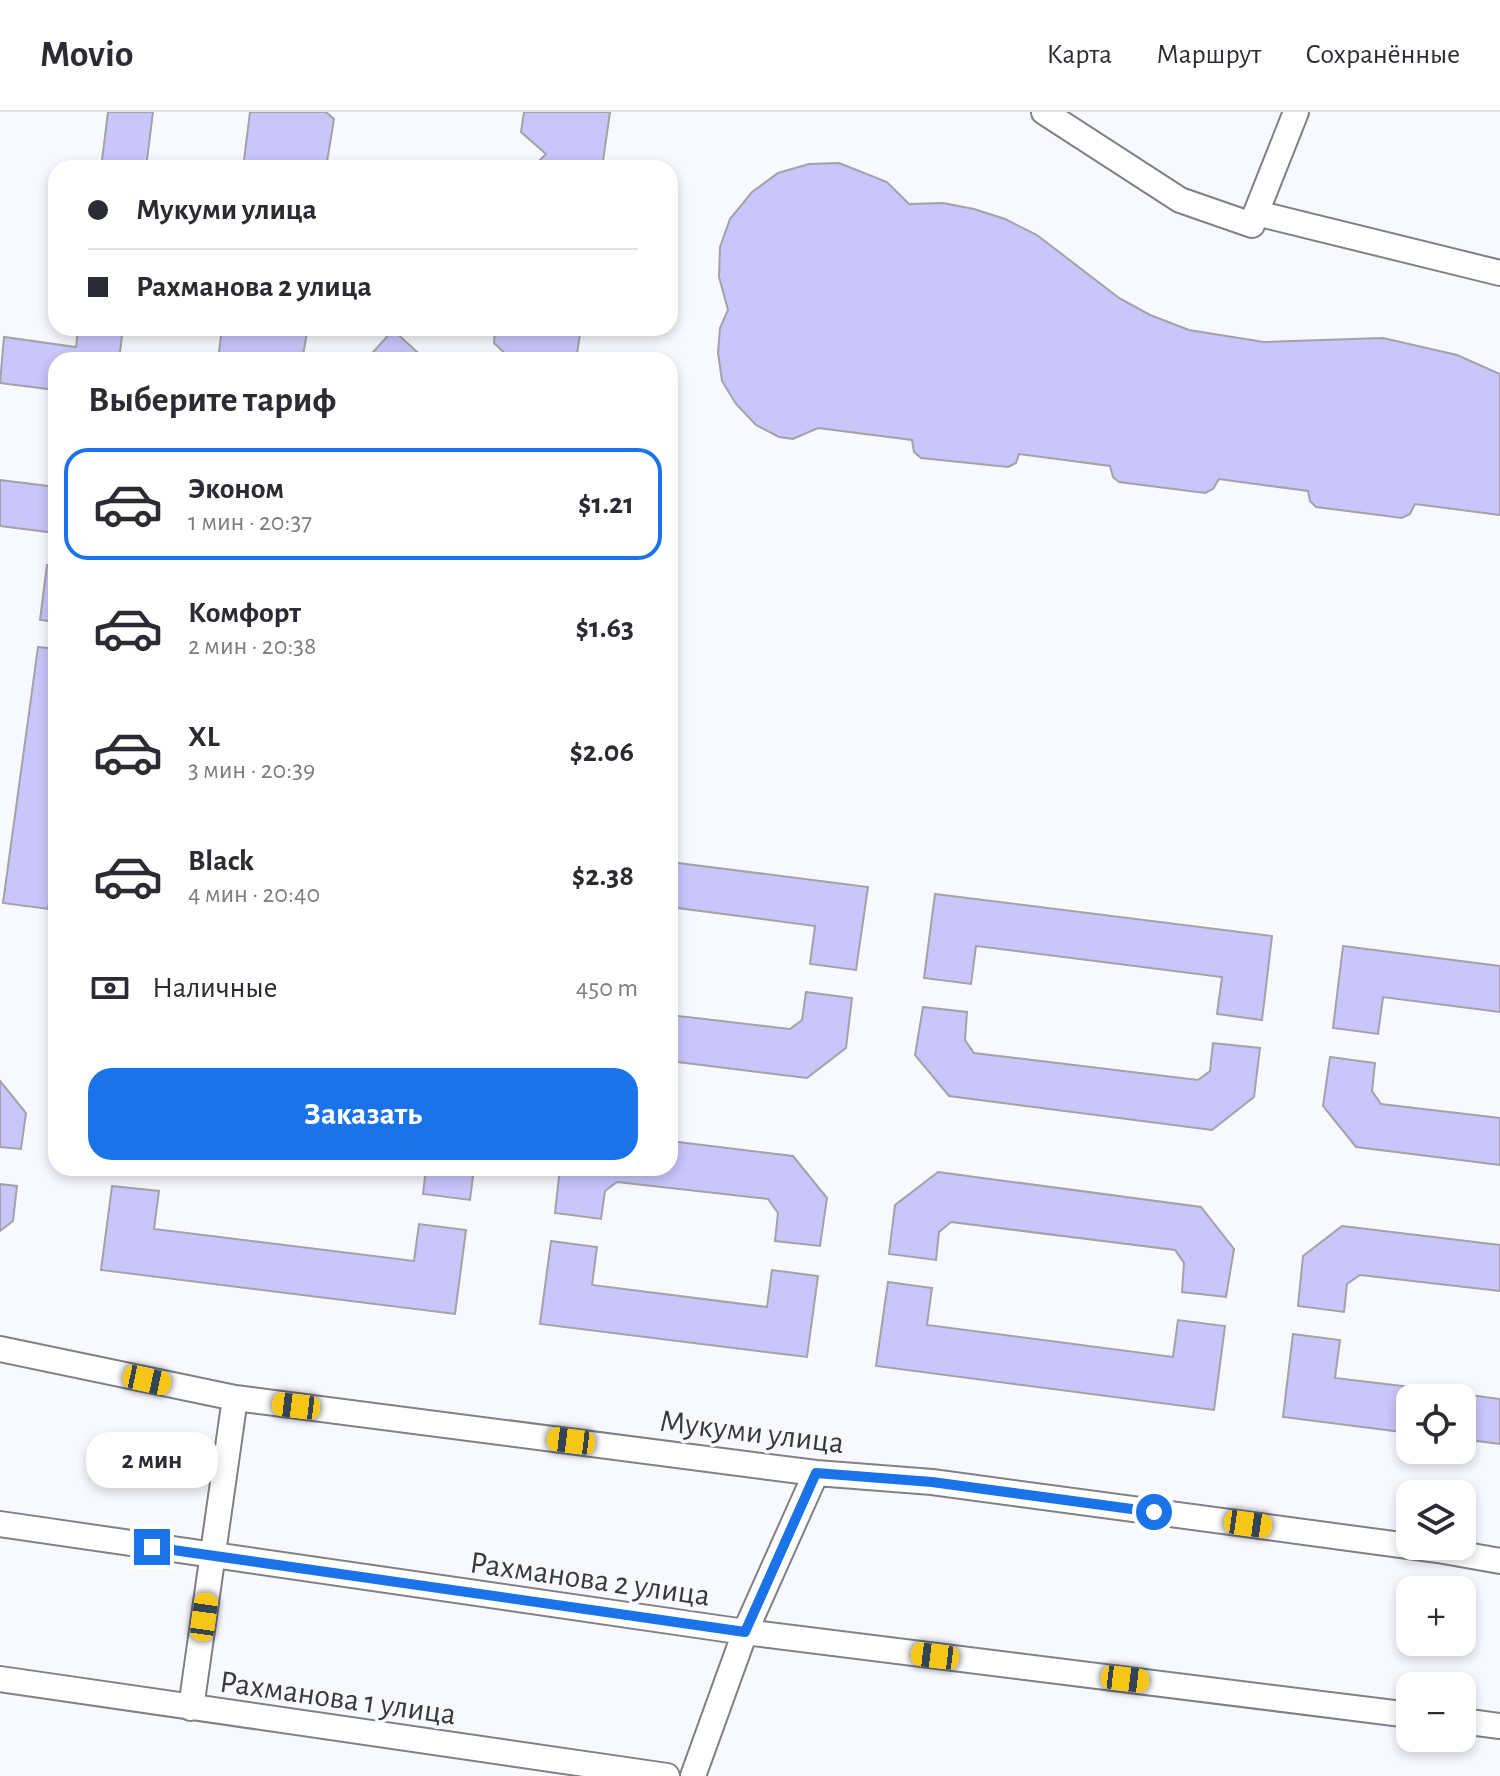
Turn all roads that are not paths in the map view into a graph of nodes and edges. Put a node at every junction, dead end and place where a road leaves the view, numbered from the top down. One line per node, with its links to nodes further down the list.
1 (1044, 112): 3 (street)
2 (1296, 112): 3 (street)
3 (1256, 213): 4 (street)
4 (1500, 273)
5 (0, 1349): 6 (street, Мукуми улица)
6 (235, 1398): 7 (street, Мукуми улица); 9 (street)
7 (816, 1473): 10 (street, Мукуми улица); 11 (street)
8 (0, 1524): 9 (street, Рахманова 2 улица)
9 (213, 1556): 11 (street, Рахманова 2 улица); 13 (street)
10 (1500, 1561)
11 (745, 1632): 14 (street, Рахманова 2 улица); 18 (street)
12 (0, 1679): 13 (street, Рахманова 1 улица)
13 (191, 1708): 17 (street, Рахманова 1 улица)
14 (1396, 1713)
15 (1476, 1723): 16 (street)
16 (1500, 1726)
17 (667, 1776)
18 (693, 1776)

